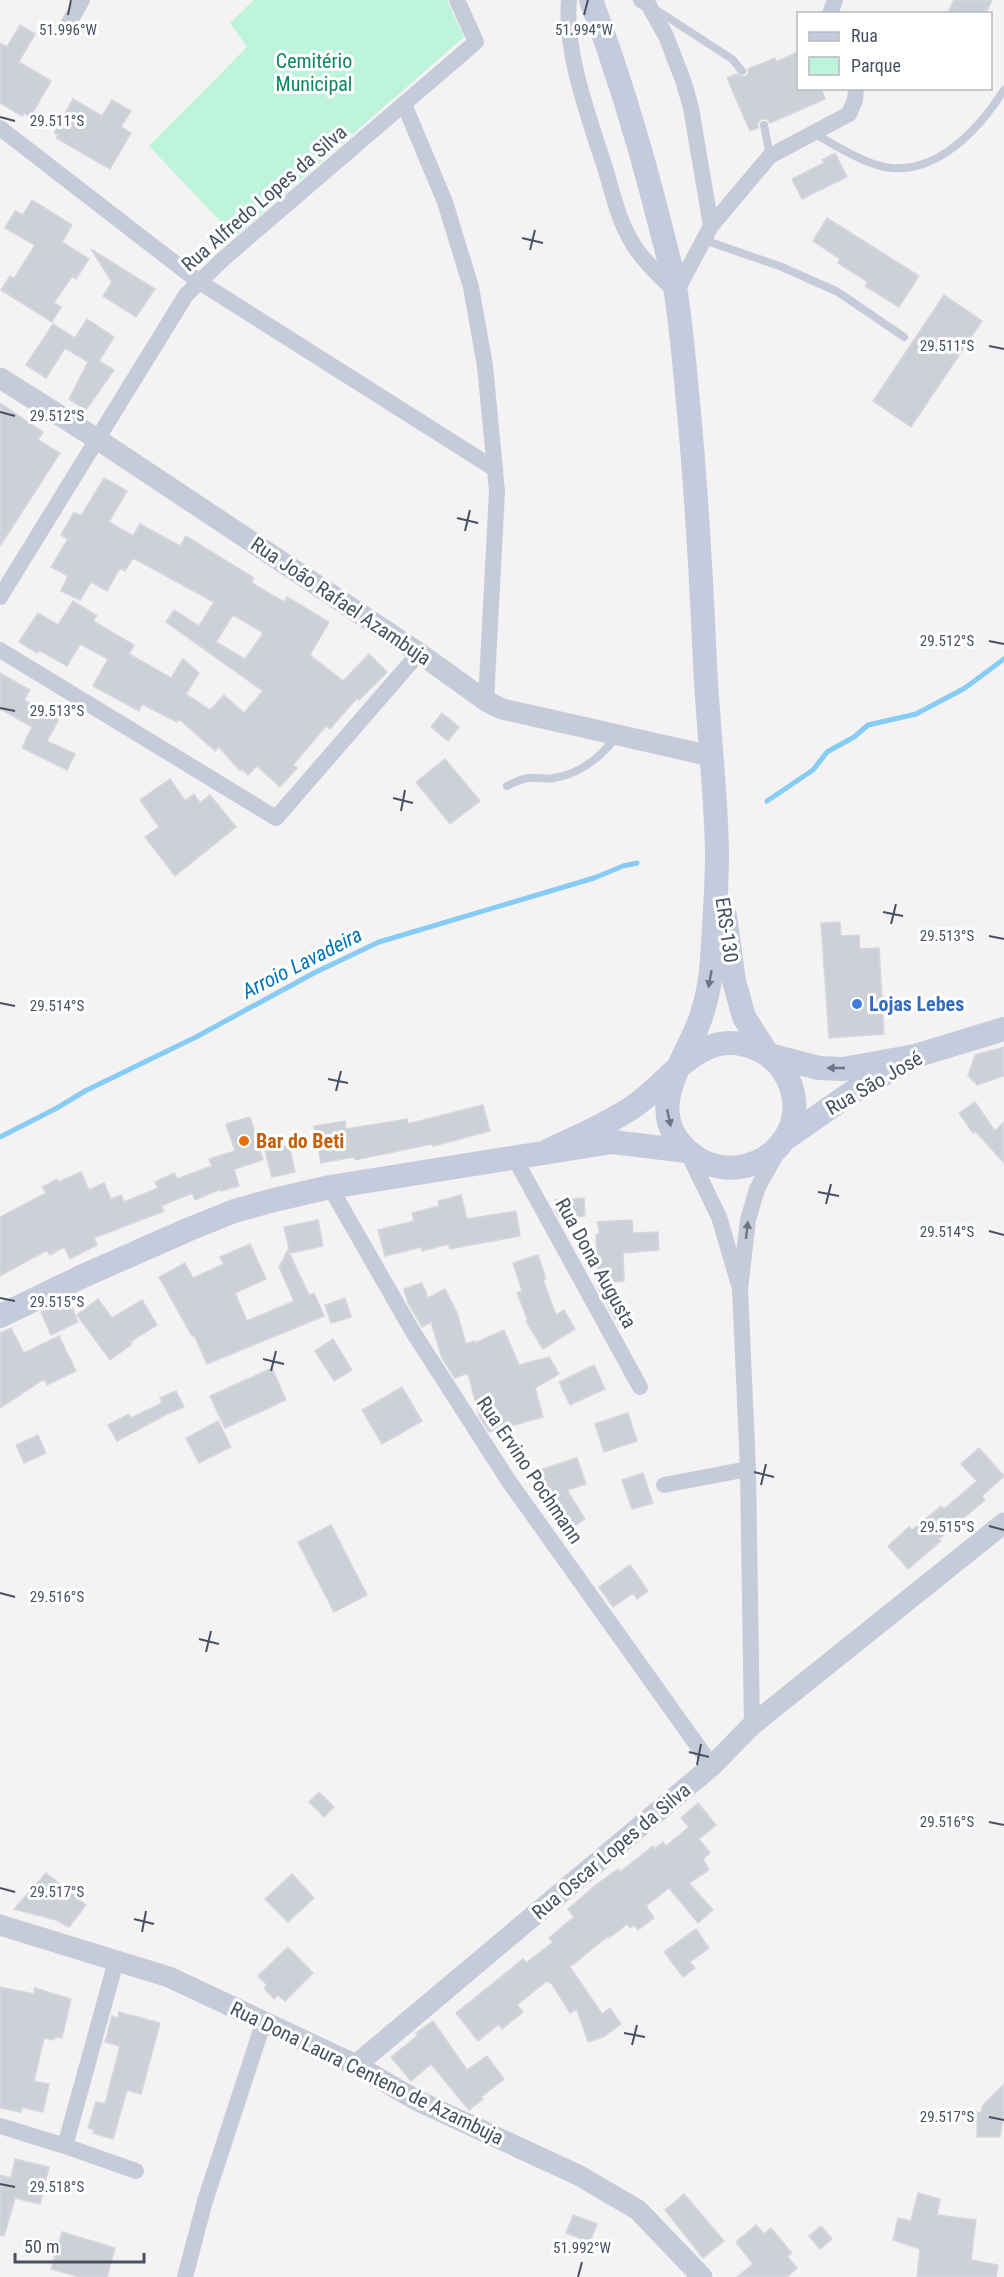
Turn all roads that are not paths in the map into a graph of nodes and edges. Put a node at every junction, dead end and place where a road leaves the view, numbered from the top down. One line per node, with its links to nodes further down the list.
1 (82, 0): 6 (street)
2 (457, 0): 10 (street, Rua Alfredo Lopes da Silva)
3 (569, 0): 17 (street)
4 (591, 0): 17 (main road)
5 (644, 2): 7 (lane); 15 (street)
6 (66, 28)
7 (742, 71)
8 (856, 90): 13 (street)
9 (1004, 90): 13 (lane)
10 (404, 104): 16 (street, Rua Alfredo Lopes da Silva); 21 (street)
11 (764, 125): 14 (lane)
12 (0, 128): 16 (street)
13 (813, 133): 14 (street)
14 (770, 156): 15 (street)
15 (708, 233): 17 (street); 18 (lane)
16 (198, 281): 20 (street, Rua Alfredo Lopes da Silva); 21 (street)
17 (676, 292): 27 (main road)
18 (904, 337)
19 (0, 378): 20 (street, Rua João Rafael Azambuja)
20 (97, 439): 22 (street, Rua Alfredo Lopes da Silva); 24 (street, Rua João Rafael Azambuja)
21 (495, 470): 25 (street)
22 (0, 597)
23 (0, 650): 24 (street)
24 (419, 653): 25 (street, Rua João Rafael Azambuja)
25 (486, 701): 26 (street, Rua João Rafael Azambuja)
26 (616, 736): 27 (street, Rua João Rafael Azambuja); 28 (lane)
27 (711, 756): 29 (main road)
28 (507, 786)
29 (717, 858): 31 (main road, ERS-130); 33 (main road, ERS-130, one-way to 33)
30 (1004, 1029): 32 (main road, Rua São José)
31 (768, 1055): 32 (main road, one-way to 31); 33 (main road); 34 (main road)
32 (915, 1056): 34 (main road, Rua São José)
33 (681, 1063): 35 (main road, one-way to 35); 36 (main road)
34 (785, 1139): 35 (main road); 39 (street, one-way to 34)
35 (687, 1151): 36 (main road); 39 (street)
36 (545, 1152): 37 (main road)
37 (515, 1159): 38 (main road); 41 (street, Rua Dona Augusta)
38 (330, 1187): 40 (main road); 46 (street, Rua Ervino Pochmann)
39 (740, 1288): 42 (street)
40 (0, 1316)
41 (640, 1387)
42 (748, 1469): 43 (street); 45 (street)
43 (664, 1485)
44 (1004, 1523): 45 (street, Rua Oscar Lopes da Silva)
45 (752, 1725): 46 (street, Rua Oscar Lopes da Silva)
46 (712, 1766): 50 (street, Rua Oscar Lopes da Silva)
47 (0, 1925): 48 (street, Rua Dona Laura Centeno de Azambuja)
48 (116, 1961): 49 (street, Rua Dona Laura Centeno de Azambuja); 52 (street)
49 (264, 2022): 50 (street, Rua Dona Laura Centeno de Azambuja); 54 (street)
50 (356, 2065): 55 (street, Rua Dona Laura Centeno de Azambuja)
51 (0, 2126): 52 (street)
52 (65, 2146): 53 (street)
53 (136, 2171)
54 (185, 2277)
55 (702, 2277)

